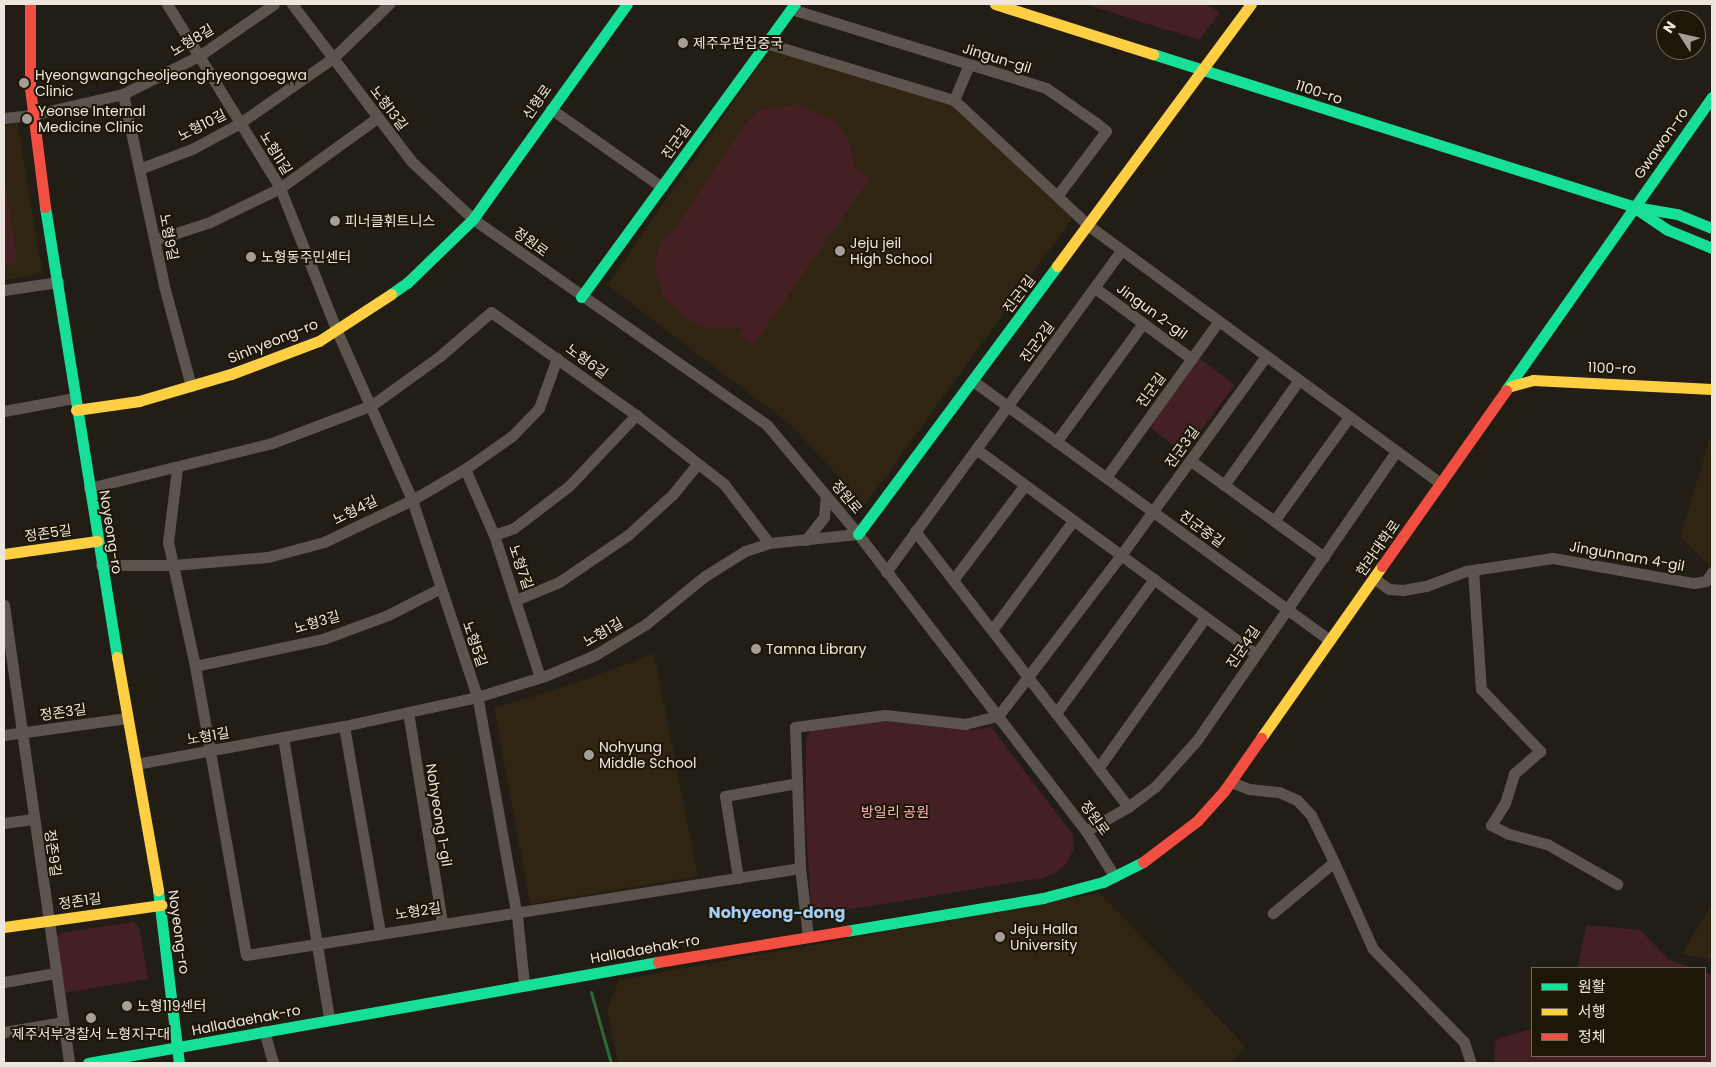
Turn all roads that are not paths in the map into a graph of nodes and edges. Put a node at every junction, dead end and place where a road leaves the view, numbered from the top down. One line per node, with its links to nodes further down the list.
1 (30, 4): 19 (main road, Noyeong-ro)
2 (168, 4): 11 (street, 노형11길)
3 (274, 4): 11 (street, 노형8길)
4 (292, 4): 12 (street, 노형13길)
5 (390, 4): 12 (street, 노형10길)
6 (627, 4): 18 (main road, 신형로)
7 (995, 4): 14 (main road, 1100-ro)
8 (1252, 4): 14 (main road, 진군1길)
9 (793, 6): 10 (main road, 진군길); 13 (street, Jingun-gil)
10 (766, 43): 17 (street); 24 (main road, 진군길)
11 (199, 56): 15 (street, 노형8길); 22 (street, 노형11길)
12 (333, 58): 21 (street, 노형13길); 22 (street, 노형10길)
13 (969, 65): 17 (street); 26 (street, Jingun-gil)
14 (1203, 71): 27 (main road, 1100-ro); 29 (main road, 진군1길)
15 (123, 94): 19 (street, 노형8길); 23 (street, 노형9길)
16 (1712, 97): 27 (main road, Gwawon-ro)
17 (954, 100): 26 (street)
18 (551, 109): 24 (street); 28 (main road, 신형로)
19 (32, 115): 20 (street, 노형8길); 34 (main road, Noyeong-ro)
20 (4, 118)
21 (377, 118): 25 (street); 28 (street, 노형13길)
22 (240, 123): 23 (street, 노형10길); 25 (street, 노형11길)
23 (140, 169): 31 (street, 노형9길)
24 (662, 187): 37 (main road, 진군길)
25 (280, 188): 31 (street); 40 (street, 노형11길)
26 (1057, 196): 29 (street)
27 (1634, 207): 30 (main road, 1100-ro); 32 (main road, 1100-ro); 47 (main road, 한라대학로)
28 (473, 219): 37 (street, 정원로); 40 (main road, Sinhyeong-ro)
29 (1089, 226): 33 (street); 45 (main road, 진군1길)
30 (1712, 228)
31 (155, 240): 46 (street, 노형9길)
32 (1712, 248)
33 (1121, 251): 35 (street, 진군2길); 38 (street)
34 (58, 282): 36 (street); 49 (main road, Noyeong-ro)
35 (1095, 288): 39 (street, Jingun 2-gil); 51 (street, 진군2길)
36 (4, 290)
37 (581, 297): 68 (street, 정원로)
38 (1218, 322): 41 (street); 43 (street, 진군길)
39 (1143, 323): 43 (street, Jingun 2-gil); 56 (street)
40 (336, 330): 46 (main road, Sinhyeong-ro); 50 (street, 노형5길)
41 (1266, 356): 44 (street); 59 (street, 진군3길)
42 (557, 358): 50 (street, 노형6길); 54 (street, 노형6길); 62 (street, 노형4길)
43 (1192, 359): 63 (street, 진군길)
44 (1299, 380): 55 (street); 65 (street)
45 (973, 381): 51 (street, 진군중길); 75 (main road, 진군1길)
46 (191, 386): 52 (main road, Sinhyeong-ro)
47 (1511, 386): 48 (main road, 1100-ro); 64 (main road, 한라대학로)
48 (1712, 389)
49 (74, 398): 52 (main road, Noyeong-ro); 53 (street)
50 (372, 405): 61 (street); 69 (street, 노형5길)
51 (1008, 407): 56 (street, 진군중길); 57 (street, 진군2길)
52 (76, 410): 67 (main road, Noyeong-ro)
53 (4, 411)
54 (636, 415): 60 (street, 노형6길); 74 (street)
55 (1349, 417): 58 (street); 72 (street)
56 (1056, 442): 63 (street, 진군중길)
57 (976, 449): 66 (street); 73 (street, 진군2길)
58 (1396, 451): 64 (street); 81 (street, 진군4길)
59 (1191, 461): 65 (street); 70 (street, 진군3길)
60 (698, 464): 78 (street, 노형6길); 91 (street)
61 (177, 469): 67 (street); 83 (street)
62 (465, 469): 69 (street, 노형4길); 74 (street, 노형7길)
63 (1107, 476): 70 (street, 진군중길)
64 (1441, 484): 88 (main road, 한라대학로)
65 (1224, 485): 72 (street)
66 (1024, 486): 71 (street); 89 (street)
67 (90, 488): 77 (main road, Noyeong-ro)
68 (826, 495): 75 (street, 정원로); 76 (street)
69 (412, 500): 83 (street, 노형4길); 90 (street, 노형5길)
70 (1153, 512): 80 (street, 진군3길); 93 (street, 진군중길)
71 (1073, 521): 80 (street); 95 (street)
72 (1274, 521): 81 (street)
73 (915, 531): 85 (street, 진군2길); 89 (street)
74 (494, 534): 91 (street, 노형7길)
75 (858, 534): 76 (street, 노형1길); 85 (street, 정원로)
76 (806, 540): 78 (street, 노형1길)
77 (98, 541): 79 (main road, 정존5길); 82 (main road, Noyeong-ro)
78 (769, 544): 100 (street, 노형1길)
79 (4, 554)
80 (1121, 555): 87 (street); 101 (street, 진군3길)
81 (1324, 558): 93 (street, 진군4길)
82 (101, 565): 83 (street, 노형4길); 106 (main road, Noyeong-ro)
83 (174, 565): 99 (street)
84 (1472, 570): 86 (street, Jingunnam 4-gil); 88 (street, Jingunnam 4-gil); 124 (street)
85 (886, 572): 105 (street, 정원로)
86 (1712, 572)
87 (1154, 579): 94 (street); 104 (street)
88 (1375, 579): 96 (main road, 한라대학로)
89 (952, 580): 95 (street)
90 (441, 588): 99 (street, 노형3길); 102 (street, 노형5길)
91 (516, 600): 100 (street, 노형7길)
92 (4, 605): 97 (street, 정존9길)
93 (1286, 609): 96 (street, 진군중길); 98 (street, 진군4길)
94 (1205, 618): 98 (street); 113 (street)
95 (992, 630): 101 (street)
96 (1330, 640): 114 (main road, 한라대학로)
97 (7, 647): 108 (street, 정존9길)
98 (1256, 654): 116 (street, 진군4길)
99 (195, 666): 111 (street)
100 (540, 677): 102 (street, 노형1길)
101 (1029, 679): 104 (street); 105 (street, 진군3길)
102 (477, 696): 103 (street, 노형1길); 126 (street, 노형5길)
103 (408, 712): 107 (street, 노형1길); 129 (street, Nohyeong 1-gil)
104 (1056, 713): 113 (street)
105 (998, 716): 115 (street); 119 (street, 정원로)
106 (127, 718): 108 (street, 정존3길); 112 (main road, Noyeong-ro)
107 (344, 726): 110 (street, 노형1길); 131 (street)
108 (21, 733): 109 (street, 정존3길); 117 (street, 정존9길)
109 (4, 735)
110 (283, 737): 111 (street, 노형1길); 133 (street)
111 (210, 750): 112 (street, 노형1길); 133 (street, 노형2길)
112 (136, 764): 125 (main road, Noyeong-ro)
113 (1099, 767): 116 (street)
114 (1231, 782): 120 (street); 122 (main road, 한라대학로)
115 (797, 783): 121 (street); 123 (street)
116 (1128, 807): 119 (street, 진군4길)
117 (33, 819): 118 (street); 128 (street, 정존9길)
118 (4, 823)
119 (1086, 831): 122 (street, 정원로)
120 (1334, 862): 127 (street); 146 (street)
121 (800, 868): 123 (street, 노형2길); 132 (street)
122 (1115, 877): 132 (main road, Halladaehak-ro)
123 (738, 878): 126 (street, 노형2길)
124 (1617, 884)
125 (160, 905): 128 (main road, 정존1길); 141 (main road, Noyeong-ro)
126 (516, 911): 129 (street, 노형2길); 136 (street, 노형5길)
127 (1273, 913)
128 (47, 920): 130 (main road, 정존1길); 134 (street, 정존9길)
129 (442, 922): 131 (street, 노형2길)
130 (4, 926)
131 (380, 933): 133 (street, 노형2길)
132 (808, 937): 136 (main road, Halladaehak-ro)
133 (317, 943): 137 (street)
134 (55, 974): 135 (street); 138 (street, 정존9길)
135 (4, 982)
136 (524, 984): 137 (main road, Halladaehak-ro)
137 (329, 1019): 139 (main road, Halladaehak-ro)
138 (63, 1022): 140 (street); 142 (street, 정존9길)
139 (264, 1031): 141 (main road, Halladaehak-ro); 145 (street)
140 (4, 1032)
141 (179, 1048): 143 (main road, Halladaehak-ro); 144 (main road, Noyeong-ro)
142 (69, 1063)
143 (88, 1063)
144 (180, 1063)
145 (273, 1063)
146 (1471, 1063)

